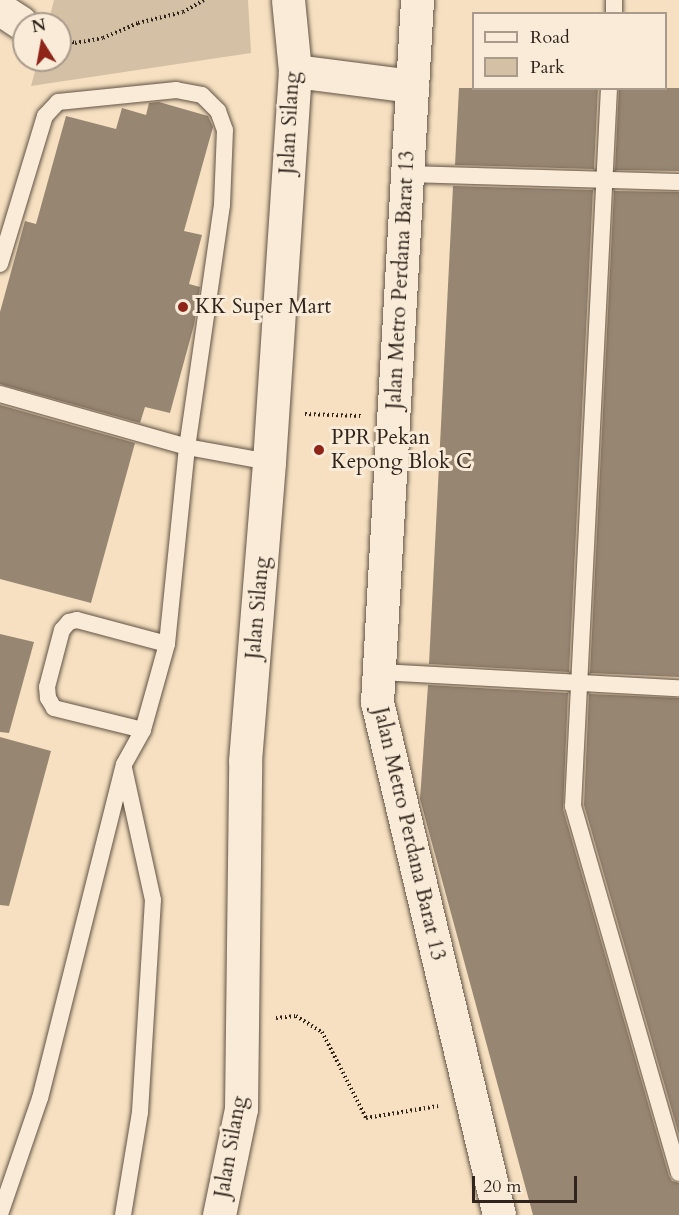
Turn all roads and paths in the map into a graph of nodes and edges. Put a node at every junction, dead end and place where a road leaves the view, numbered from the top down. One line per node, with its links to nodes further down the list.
1 (204, 0): 4 (path)
2 (288, 0): 5 (street, Jalan Silang)
3 (417, 0): 6 (street, Jalan Metro Perdana Barat 13)
4 (72, 42)
5 (295, 71): 6 (street); 13 (street, Jalan Silang)
6 (412, 86): 8 (street, Jalan Metro Perdana Barat 13)
7 (609, 90): 9 (lane)
8 (407, 174): 9 (lane); 14 (street, Jalan Metro Perdana Barat 13)
9 (604, 180): 10 (lane); 19 (lane)
10 (679, 182)
11 (0, 264): 15 (lane)
12 (0, 394): 15 (lane)
13 (272, 413): 14 (path); 16 (street, Jalan Silang)
14 (393, 417): 18 (street, Jalan Metro Perdana Barat 13)
15 (187, 447): 16 (lane); 17 (lane)
16 (269, 462): 23 (street, Jalan Silang)
17 (167, 644): 21 (lane); 21 (lane)
18 (379, 672): 19 (lane); 24 (street, Jalan Metro Perdana Barat 13)
19 (578, 682): 20 (lane); 25 (lane)
20 (679, 688)
21 (143, 730): 22 (lane)
22 (124, 764): 26 (lane); 27 (lane)
23 (242, 1022): 24 (path); 28 (street, Jalan Silang)
24 (471, 1100): 29 (street, Jalan Metro Perdana Barat 13)
25 (679, 1173)
26 (0, 1214)
27 (123, 1215)
28 (219, 1215)
29 (499, 1215)

